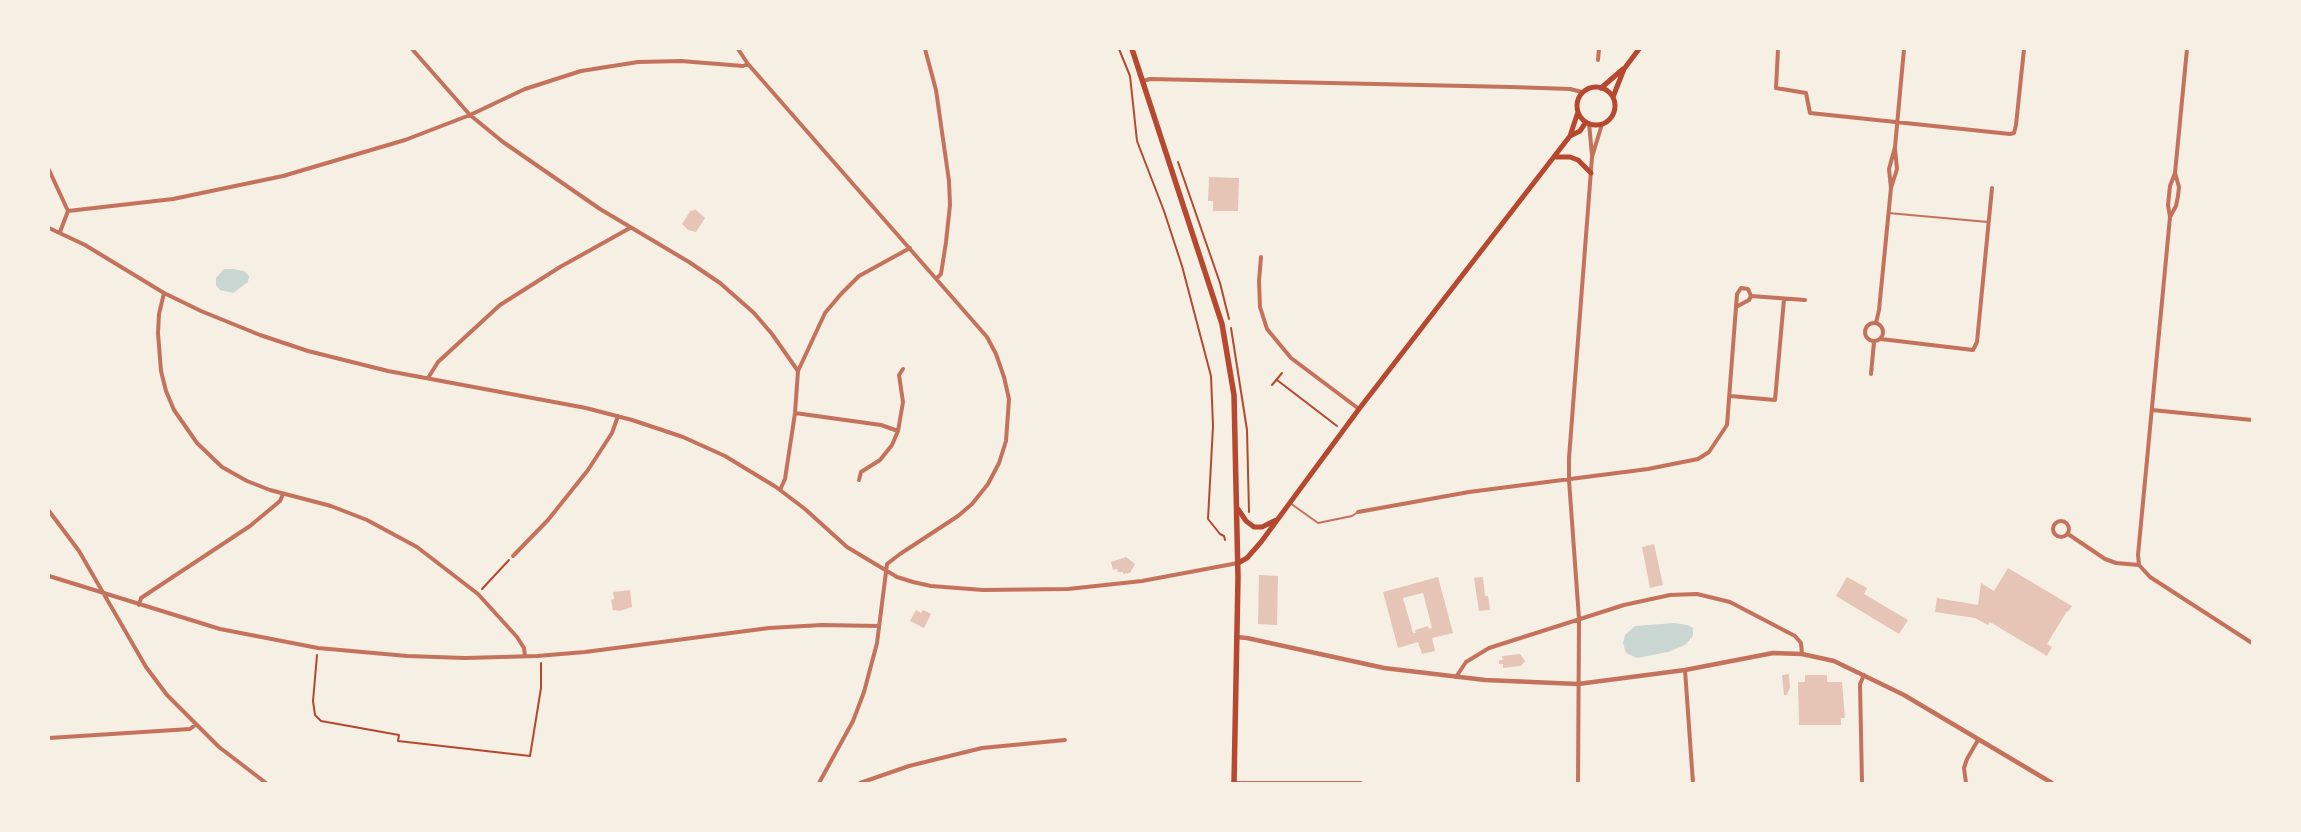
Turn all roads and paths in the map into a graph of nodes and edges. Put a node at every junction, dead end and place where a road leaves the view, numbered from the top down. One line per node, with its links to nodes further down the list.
1 (412, 49): 20 (street)
2 (738, 49): 13 (street)
3 (925, 49): 42 (street)
4 (1119, 49): 78 (path)
5 (1132, 49): 15 (main road)
6 (1599, 49): 12 (street)
7 (1639, 49): 14 (main road)
8 (1778, 49): 22 (street)
9 (1904, 49): 22 (street)
10 (2024, 49): 22 (street)
11 (2186, 49): 30 (street)
12 (1598, 60)
13 (748, 64): 20 (street); 40 (street)
14 (1624, 69): 16 (main road); 18 (main road)
15 (1142, 81): 17 (street); 72 (main road)
16 (1602, 88): 17 (main road); 18 (main road)
17 (1582, 92): 19 (main road)
18 (1613, 97): 23 (main road)
19 (1578, 112): 21 (main road); 24 (main road)
20 (470, 115): 33 (street); 38 (street)
21 (1588, 123): 23 (main road); 24 (main road); 27 (street)
22 (1897, 123): 25 (street)
23 (1602, 124): 27 (street)
24 (1570, 136): 26 (main road)
25 (1895, 147): 31 (street); 31 (street)
26 (1554, 157): 29 (main road); 59 (main road)
27 (1592, 157): 29 (street)
28 (49, 170): 33 (street)
29 (1591, 173): 68 (street)
30 (2175, 173): 35 (street); 35 (street)
31 (1891, 188): 34 (street)
32 (1992, 188): 36 (street)
33 (68, 211): 39 (street)
34 (1888, 212): 36 (lane); 48 (street)
35 (2170, 216): 60 (street)
36 (1988, 222): 49 (street)
37 (49, 228): 39 (street)
38 (630, 228): 52 (street); 55 (street)
39 (60, 232): 43 (street)
40 (910, 248): 42 (street); 52 (street)
41 (1262, 257): 59 (street)
42 (936, 278): 82 (street)
43 (164, 293): 55 (street); 70 (street)
44 (1751, 296): 45 (street); 47 (street); 47 (street)
45 (1784, 299): 46 (street); 58 (street)
46 (1805, 300)
47 (1736, 308): 58 (street)
48 (1876, 323): 49 (street); 50 (street)
49 (1881, 339): 50 (street)
50 (1874, 342): 54 (street)
51 (902, 369): 65 (street)
52 (798, 371): 61 (street)
53 (1282, 373): 56 (path)
54 (1871, 374)
55 (428, 378): 62 (street)
56 (1277, 380): 57 (path); 66 (path)
57 (1272, 386)
58 (1730, 396): 68 (street)
59 (1359, 409): 66 (main road)
60 (2152, 410): 63 (street); 81 (street)
61 (796, 413): 65 (street); 69 (street)
62 (618, 416): 69 (street); 79 (street)
63 (2252, 420)
64 (1246, 423): 75 (path)
65 (898, 431): 67 (street)
66 (1343, 431): 71 (main road)
67 (859, 480)
68 (1569, 480): 74 (street); 87 (street)
69 (780, 490): 82 (street)
70 (283, 494): 86 (street); 93 (street)
71 (1290, 503): 74 (lane); 76 (main road)
72 (1238, 509): 76 (main road); 80 (main road)
73 (49, 511): 85 (street)
74 (1358, 512)
75 (1250, 517)
76 (1276, 520): 80 (main road)
77 (2068, 534): 77 (street); 81 (street)
78 (1225, 540)
79 (512, 556): 84 (path)
80 (1238, 563): 82 (street); 89 (main road)
81 (2139, 565): 90 (street)
82 (886, 571): 88 (street)
83 (49, 576): 85 (street)
84 (482, 589)
85 (104, 594): 86 (street); 99 (street)
86 (138, 605): 93 (street)
87 (1579, 619): 91 (street); 97 (street); 98 (street)
88 (879, 626): 93 (street); 104 (street)
89 (1236, 637): 97 (street); 106 (main road)
90 (2252, 643)
91 (1802, 654): 95 (street); 96 (street)
92 (317, 655): 94 (path)
93 (525, 656)
94 (541, 663)
95 (1685, 670): 98 (street); 109 (street)
96 (1864, 675): 102 (street); 110 (street)
97 (1456, 677): 98 (street)
98 (1578, 684): 108 (street)
99 (195, 725): 100 (street); 103 (street)
100 (49, 738)
101 (1065, 740): 105 (street)
102 (1978, 740): 111 (street); 112 (street)
103 (266, 783)
104 (819, 783)
105 (860, 783)
106 (1234, 783): 107 (street)
107 (1361, 783)
108 (1578, 783)
109 (1692, 783)
110 (1862, 783)
111 (1966, 783)
112 (2052, 783)

